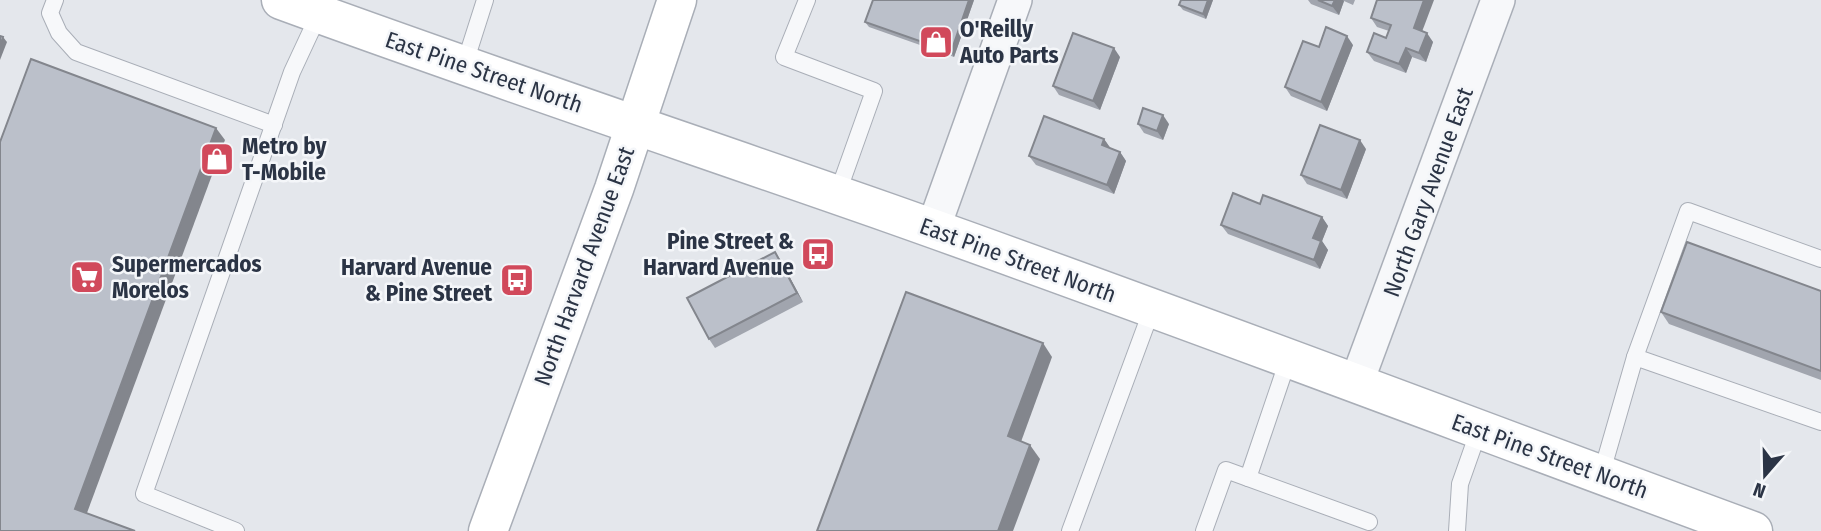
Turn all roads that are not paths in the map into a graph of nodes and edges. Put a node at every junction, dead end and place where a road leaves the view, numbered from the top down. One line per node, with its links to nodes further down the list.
1 (55, 0): 11 (lane)
2 (281, 0): 8 (main road, East Pine Street North)
3 (485, 0): 9 (lane)
4 (677, 0): 10 (main road, North Harvard Avenue East)
5 (807, 0): 12 (lane)
6 (1015, 0): 13 (street)
7 (1498, 0): 18 (street, North Gary Avenue East)
8 (323, 7): 9 (main road, East Pine Street North); 11 (lane)
9 (464, 66): 10 (main road, East Pine Street North)
10 (634, 123): 12 (main road, East Pine Street North); 25 (main road, North Harvard Avenue East)
11 (274, 125): 24 (lane)
12 (837, 195): 13 (main road, East Pine Street North)
13 (933, 229): 15 (main road, East Pine Street North)
14 (1821, 258): 16 (lane)
15 (1152, 309): 17 (main road, East Pine Street North); 26 (lane)
16 (1635, 357): 19 (lane); 21 (lane)
17 (1288, 360): 18 (main road, East Pine Street North); 22 (lane)
18 (1356, 384): 20 (main road, East Pine Street North)
19 (1821, 422)
20 (1479, 430): 21 (main road, East Pine Street North); 28 (lane)
21 (1601, 475): 29 (main road, East Pine Street North)
22 (1248, 478): 23 (lane); 27 (lane)
23 (1369, 522)
24 (236, 531)
25 (488, 531)
26 (1070, 531)
27 (1204, 531)
28 (1457, 531)
29 (1753, 531)

